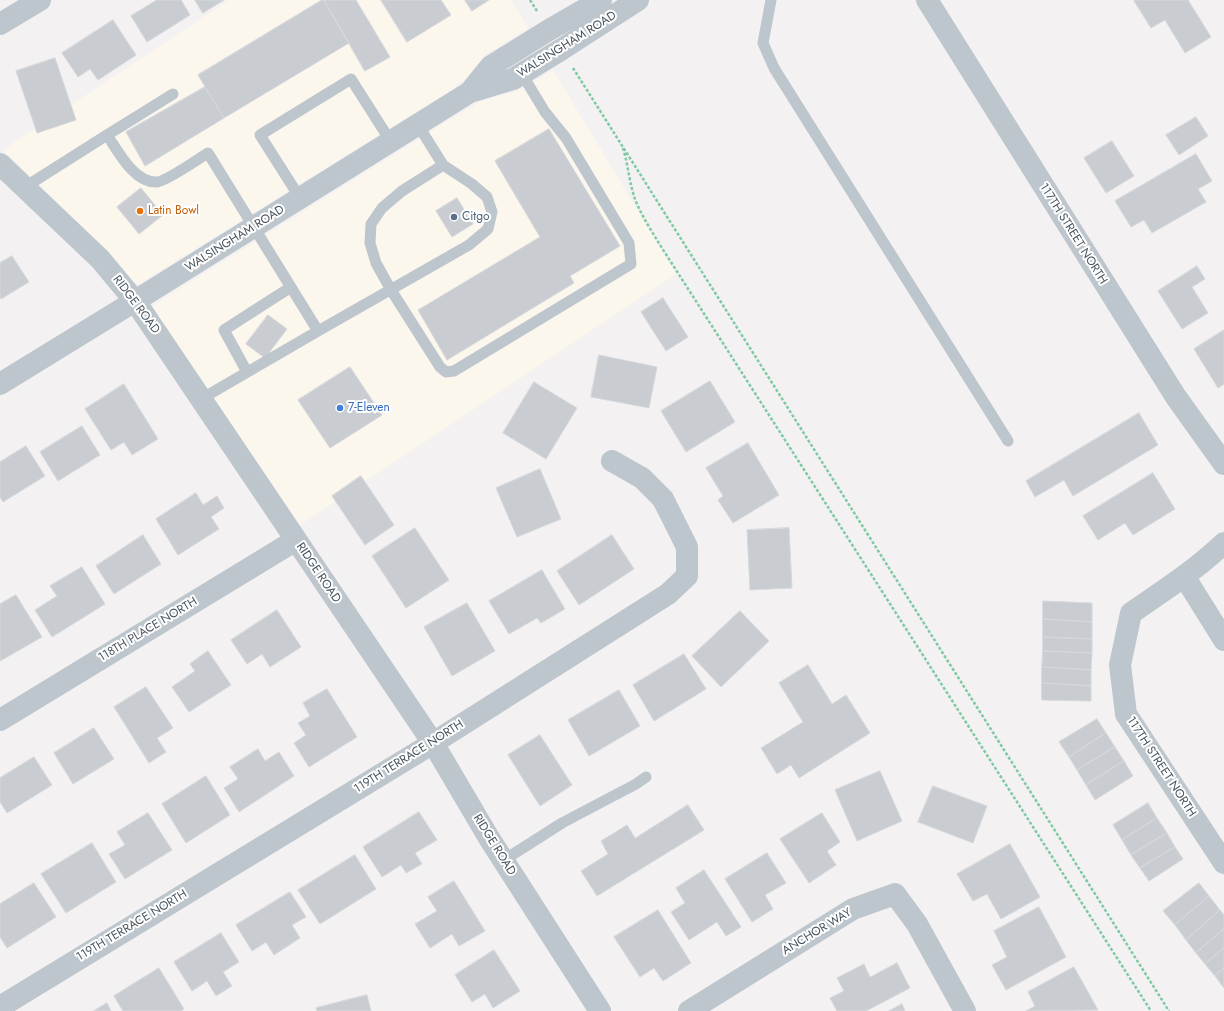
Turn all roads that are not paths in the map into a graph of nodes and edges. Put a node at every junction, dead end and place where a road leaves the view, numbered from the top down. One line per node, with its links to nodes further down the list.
1 (40, 0): 6 (street)
2 (601, 0): 8 (street, WALSINGHAM ROAD)
3 (638, 0): 7 (street, WALSINGHAM ROAD)
4 (771, 0): 25 (lane)
5 (927, 0): 27 (street, 117TH STREET NORTH)
6 (0, 24)
7 (522, 74): 8 (street, WALSINGHAM ROAD); 19 (lane)
8 (470, 92): 10 (street, WALSINGHAM ROAD)
9 (173, 94): 11 (lane)
10 (418, 125): 12 (street, WALSINGHAM ROAD); 14 (lane)
11 (107, 135): 15 (lane); 17 (lane)
12 (391, 142): 16 (street, WALSINGHAM ROAD); 16 (lane)
13 (0, 164): 15 (street, RIDGE ROAD)
14 (442, 165): 19 (lane); 19 (lane)
15 (25, 187): 20 (street, RIDGE ROAD)
16 (300, 198): 17 (street, WALSINGHAM ROAD)
17 (254, 227): 18 (lane); 20 (street, WALSINGHAM ROAD)
18 (291, 287): 21 (lane); 22 (lane)
19 (391, 290): 21 (lane)
20 (136, 301): 23 (street, WALSINGHAM ROAD); 24 (street, RIDGE ROAD)
21 (318, 331): 22 (lane)
22 (247, 372): 24 (lane)
23 (0, 384)
24 (201, 399): 28 (street, RIDGE ROAD)
25 (1008, 441)
26 (612, 462): 33 (street, 119TH TERRACE NORTH)
27 (1224, 464)
28 (296, 540): 32 (street, 118TH PLACE NORTH); 33 (street, RIDGE ROAD)
29 (1224, 543): 30 (street, 117TH STREET NORTH)
30 (1184, 576): 31 (street); 36 (street, 117TH STREET NORTH)
31 (1224, 640)
32 (0, 720)
33 (433, 742): 35 (street, RIDGE ROAD); 37 (street, 119TH TERRACE NORTH)
34 (646, 777): 35 (lane)
35 (504, 860): 38 (street, RIDGE ROAD)
36 (1224, 863)
37 (0, 1007)
38 (600, 1011)
39 (689, 1011): 40 (street, ANCHOR WAY)
40 (965, 1011)

